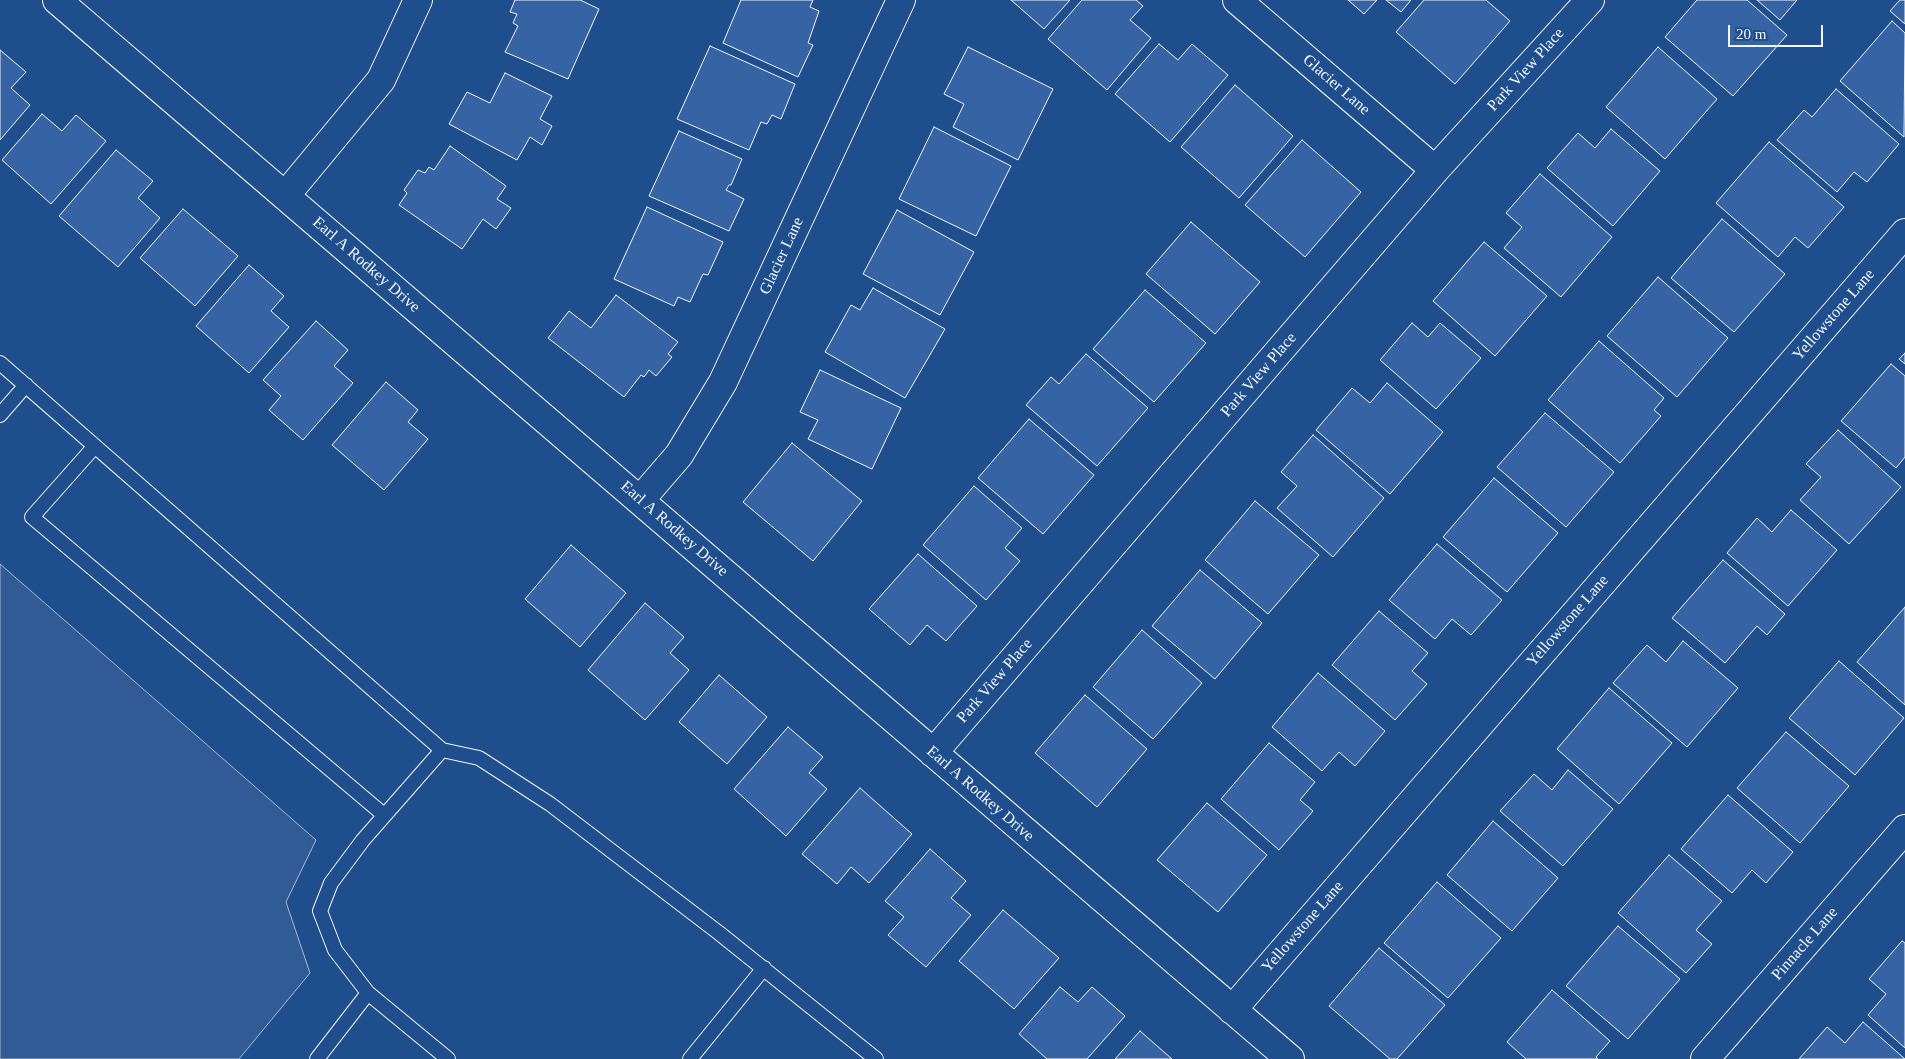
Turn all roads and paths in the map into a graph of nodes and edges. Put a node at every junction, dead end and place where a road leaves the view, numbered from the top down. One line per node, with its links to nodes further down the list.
1 (57, 0): 7 (street, Earl A Rodkey Drive)
2 (418, 0): 7 (street)
3 (901, 0): 13 (street, Glacier Lane)
4 (1237, 0): 6 (street, Glacier Lane)
5 (1590, 0): 6 (street, Park View Place)
6 (1435, 170): 15 (street, Park View Place)
7 (285, 196): 13 (street, Earl A Rodkey Drive)
8 (1905, 233): 20 (street, Yellowstone Lane)
9 (0, 363): 10 (lane)
10 (26, 385): 11 (lane); 12 (lane)
11 (0, 415)
12 (95, 446): 14 (lane); 16 (lane)
13 (640, 499): 15 (street, Earl A Rodkey Drive)
14 (442, 750): 16 (lane); 18 (lane)
15 (933, 753): 20 (street, Earl A Rodkey Drive)
16 (384, 815): 19 (lane)
17 (1905, 830): 26 (street, Pinnacle Lane)
18 (764, 968): 23 (lane); 24 (lane)
19 (368, 993): 21 (lane); 22 (lane)
20 (1232, 1010): 25 (street, Earl A Rodkey Drive)
21 (317, 1059)
22 (448, 1059)
23 (690, 1059)
24 (876, 1059)
25 (1290, 1059)
26 (1705, 1059)

